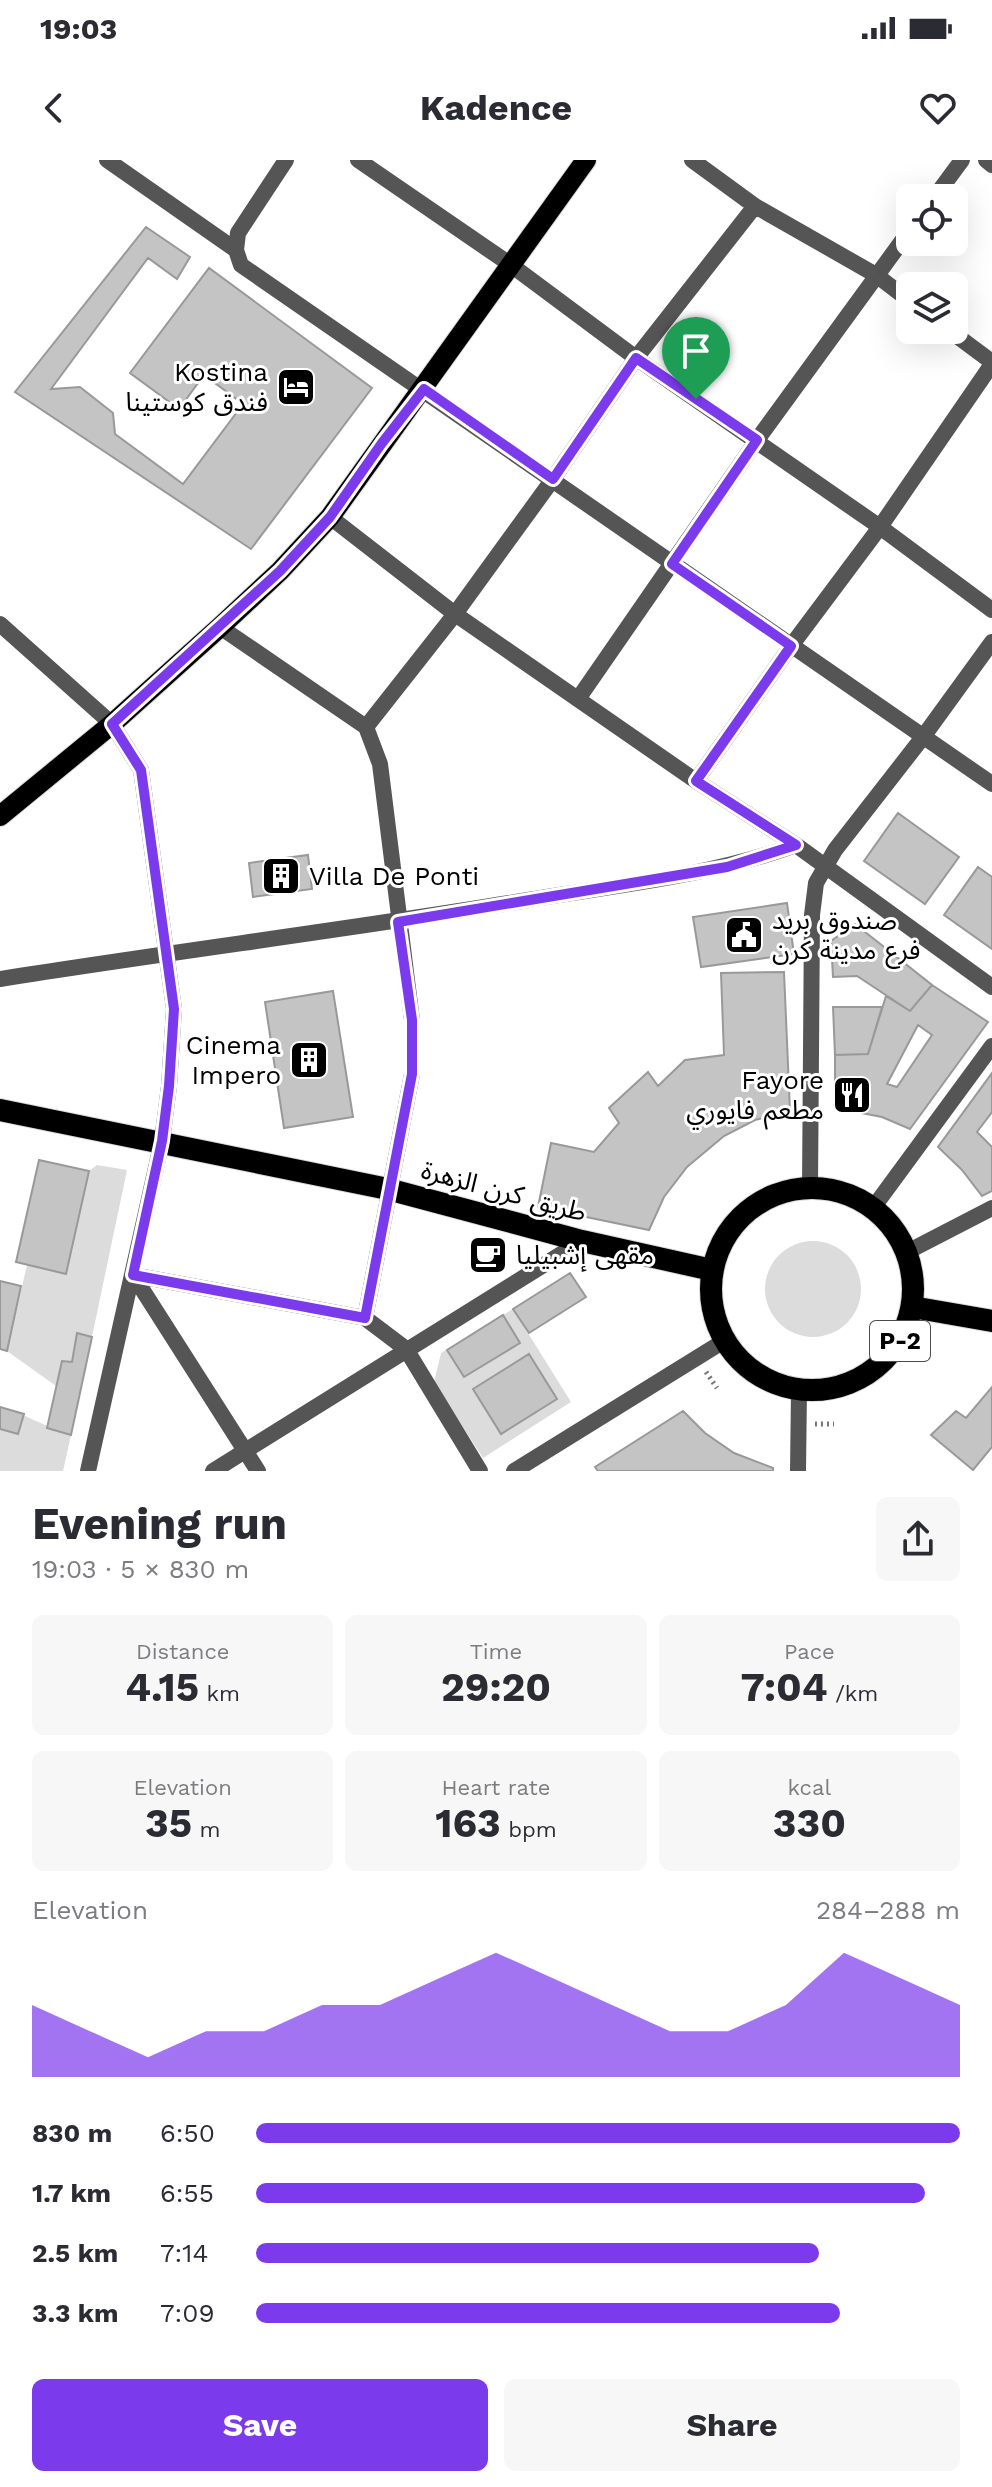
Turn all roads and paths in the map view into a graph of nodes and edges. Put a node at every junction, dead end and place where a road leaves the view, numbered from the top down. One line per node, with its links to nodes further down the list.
1 (107, 160): 12 (street)
2 (286, 160): 12 (street)
3 (358, 160): 13 (street)
4 (586, 160): 13 (main road)
5 (692, 160): 10 (street)
6 (962, 160): 9 (street)
7 (986, 160): 8 (street)
8 (992, 165)
9 (944, 184)
10 (755, 206): 14 (street); 17 (street)
11 (896, 249): 14 (street)
12 (236, 250): 19 (street)
13 (511, 265): 17 (street); 19 (main road)
14 (876, 275): 15 (street); 20 (street)
15 (896, 290)
16 (967, 344): 18 (street)
17 (636, 358): 20 (street); 21 (street)
18 (992, 363): 23 (street)
19 (424, 389): 21 (street); 22 (main road)
20 (757, 440): 23 (street); 24 (street)
21 (553, 479): 24 (street); 26 (street)
22 (330, 517): 26 (street); 28 (main road)
23 (880, 527): 25 (street); 30 (street)
24 (672, 564): 30 (street); 31 (street)
25 (992, 610)
26 (455, 614): 31 (street); 33 (street)
27 (0, 624): 32 (street)
28 (220, 627): 32 (main road); 33 (street)
29 (992, 642): 34 (street)
30 (791, 646): 34 (street); 35 (street)
31 (578, 699): 35 (street)
32 (112, 724): 37 (main road); 41 (street)
33 (366, 727): 40 (street)
34 (923, 737): 36 (street); 39 (street)
35 (696, 781): 38 (street)
36 (992, 784)
37 (0, 816)
38 (796, 845): 39 (street); 40 (street)
39 (825, 866): 43 (street); 47 (street)
40 (398, 922): 41 (street); 48 (street)
41 (166, 953): 42 (street); 46 (street)
42 (0, 979)
43 (992, 987)
44 (992, 1046): 49 (street)
45 (0, 1110): 46 (highway, طريق كرن الزهرة)
46 (162, 1141): 48 (highway, طريق كرن الزهرة); 54 (street)
47 (810, 1188): 49 (highway, P-2); 53 (highway, P-2)
48 (388, 1189): 51 (highway, طريق كرن الزهرة); 56 (street)
49 (873, 1208): 52 (highway, P-2)
50 (992, 1208): 52 (street)
51 (582, 1241): 53 (highway, طريق كرن الزهرة); 59 (street)
52 (907, 1252): 55 (highway, P-2)
53 (712, 1270): 58 (highway, P-2)
54 (133, 1275): 56 (street); 61 (street); 62 (street)
55 (912, 1307): 57 (highway, P-2); 60 (highway, P-2)
56 (365, 1318): 59 (street)
57 (992, 1321)
58 (724, 1341): 60 (highway, P-2); 66 (street)
59 (406, 1349): 61 (street); 65 (street)
60 (799, 1390): 67 (street)
61 (245, 1451): 63 (street); 64 (street)
62 (88, 1471)
63 (213, 1471)
64 (258, 1471)
65 (480, 1471)
66 (514, 1471)
67 (798, 1471)

